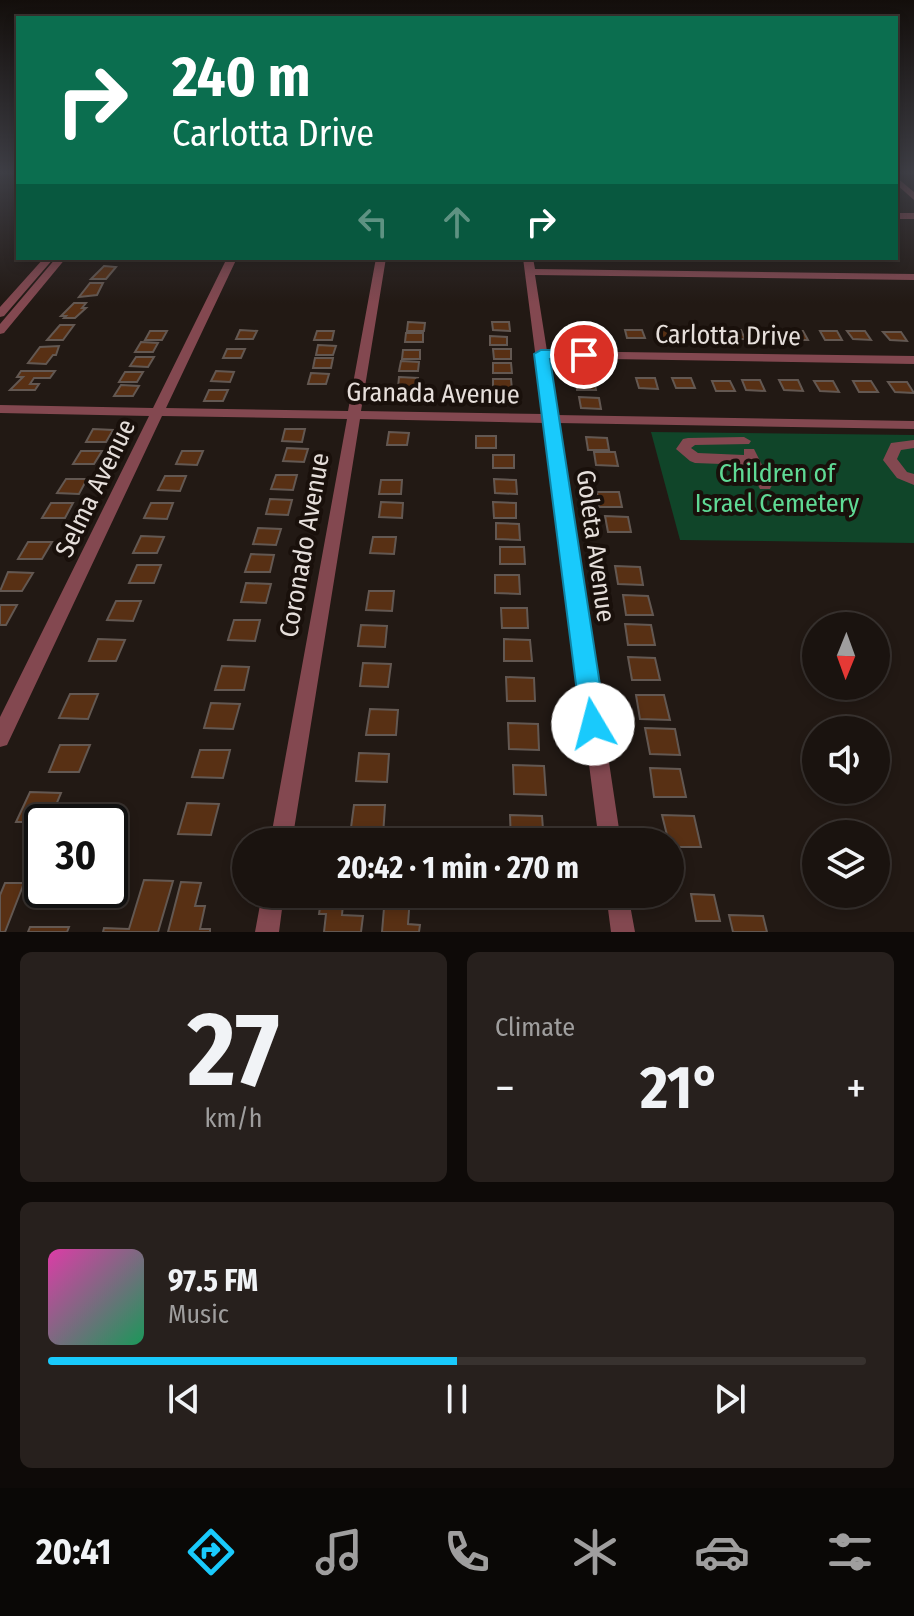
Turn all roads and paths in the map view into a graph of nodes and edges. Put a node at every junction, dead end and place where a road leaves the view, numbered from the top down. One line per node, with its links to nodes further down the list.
1 (47, 260): 7 (street)
2 (59, 260): 8 (street)
3 (231, 260): 12 (street, Selma Avenue)
4 (381, 260): 13 (street, Coronado Avenue)
5 (529, 265): 6 (street); 9 (street, Goleta Avenue)
6 (914, 277)
7 (0, 314)
8 (0, 331)
9 (541, 354): 10 (street, Carlotta Drive); 14 (street, Goleta Avenue)
10 (914, 360)
11 (0, 409): 12 (street, Granada Avenue)
12 (158, 412): 13 (street, Granada Avenue); 22 (street, Selma Avenue)
13 (354, 416): 14 (street, Granada Avenue); 23 (street, Coronado Avenue)
14 (550, 419): 15 (street, Granada Avenue); 24 (street, Goleta Avenue)
15 (736, 423): 16 (street, Granada Avenue); 17 (street)
16 (914, 425)
17 (744, 441): 19 (street); 19 (street)
18 (914, 444): 20 (street)
19 (753, 460): 21 (street)
20 (914, 480)
21 (765, 485)
22 (0, 738)
23 (283, 828)
24 (608, 828)
25 (271, 908): 27 (street)
26 (619, 908): 28 (street)
27 (267, 932)
28 (623, 932)

